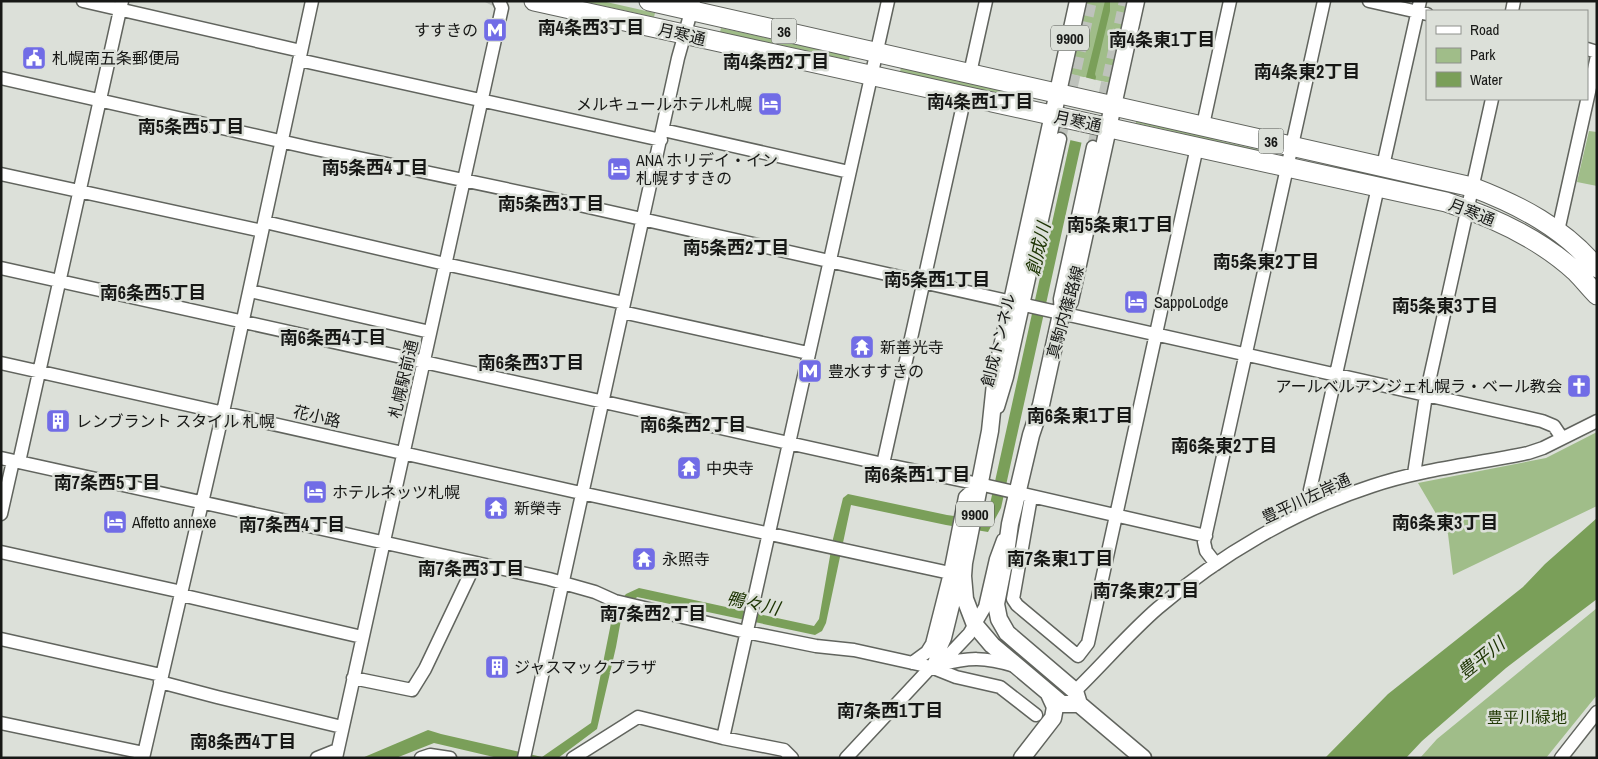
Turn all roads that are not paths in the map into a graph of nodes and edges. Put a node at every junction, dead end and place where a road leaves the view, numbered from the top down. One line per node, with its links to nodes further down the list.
1 (83, 1): 13 (street)
2 (312, 1): 18 (street)
3 (534, 1): 16 (highway, 月寒通 / 36)
4 (649, 1): 14 (highway, 月寒通 / 36)
5 (888, 1): 17 (street)
6 (986, 1): 20 (street)
7 (1078, 1): 23 (main road, 真駒内篠路線 / 9900)
8 (1136, 1): 30 (main road, 真駒内篠路線 / 9900)
9 (1230, 1): 32 (street)
10 (1324, 1): 37 (street)
11 (1369, 1): 15 (street)
12 (503, 3): 26 (street, 札幌駅前通)
13 (121, 5): 18 (street); 29 (street)
14 (693, 6): 16 (street); 17 (highway, 月寒通 / 36)
15 (1421, 9): 40 (street)
16 (685, 34): 21 (highway, 月寒通 / 36); 34 (street)
17 (876, 52): 20 (highway, 月寒通 / 36); 21 (street)
18 (300, 55): 26 (street); 36 (street)
19 (1597, 56): 25 (street)
20 (970, 73): 23 (highway, 月寒通 / 36)
21 (871, 75): 24 (highway, 月寒通 / 36); 42 (street)
22 (1, 78): 29 (street)
23 (1058, 93): 30 (highway, 月寒通 / 36); 31 (main road, 真駒内篠路線 / 9900)
24 (965, 96): 31 (highway, 月寒通 / 36); 57 (street)
25 (1588, 96)
26 (482, 100): 34 (street); 44 (street, 札幌駅前通)
27 (1492, 100): 46 (street)
28 (1587, 100): 51 (street)
29 (100, 101): 36 (street); 47 (street)
30 (1113, 105): 32 (highway, 月寒通 / 36); 33 (main road, 真駒内篠路線 / 9900)
31 (1053, 115): 33 (highway, 月寒通 / 36); 61 (main road, 真駒内篠路線 / 9900)
32 (1203, 125): 37 (highway, 月寒通 / 36)
33 (1108, 128): 39 (highway, 月寒通 / 36); 61 (main road, 真駒内篠路線 / 9900)
34 (662, 135): 42 (street); 49 (street)
35 (1060, 140): 61 (street, 創成トンネル)
36 (282, 141): 44 (street); 50 (street)
37 (1293, 145): 40 (highway, 月寒通 / 36); 41 (street)
38 (1093, 147): 61 (street)
39 (1197, 147): 41 (highway, 月寒通 / 36); 64 (street)
40 (1383, 166): 46 (highway, 月寒通 / 36)
41 (1288, 167): 45 (highway, 月寒通 / 36); 66 (street)
42 (849, 172): 52 (street)
43 (1, 174): 47 (street)
44 (464, 180): 49 (street); 53 (street, 札幌駅前通)
45 (1378, 187): 48 (highway, 月寒通 / 36); 70 (street)
46 (1472, 187): 48 (street); 51 (highway, 月寒通 / 36)
47 (80, 191): 50 (street); 56 (street)
48 (1468, 209): 59 (highway, 月寒通 / 36); 71 (street)
49 (643, 220): 52 (street); 60 (street)
50 (264, 227): 53 (street); 58 (street)
51 (1558, 231): 55 (highway, 月寒通 / 36)
52 (828, 262): 57 (street); 65 (street)
53 (445, 264): 60 (street); 63 (street, 札幌駅前通)
54 (1, 268): 56 (street)
55 (1597, 268)
56 (60, 281): 62 (street); 69 (street)
57 (923, 283): 61 (street); 79 (street)
58 (250, 291): 62 (street); 63 (street)
59 (1597, 295)
60 (623, 307): 65 (street); 72 (street)
61 (1035, 308): 64 (street); 81 (main road, 真駒内篠路線 / 9900); 84 (main road, 真駒内篠路線 / 9900)
62 (243, 322): 67 (street); 73 (street)
63 (430, 332): 67 (street, 札幌駅前通)
64 (1156, 335): 66 (street); 87 (street)
65 (808, 353): 76 (street)
66 (1246, 355): 70 (street); 90 (street)
67 (424, 362): 72 (street); 77 (street, 札幌駅前通)
68 (1, 363): 69 (street, 花小路)
69 (40, 372): 73 (street, 花小路); 78 (street)
70 (1336, 375): 71 (street); 82 (street)
71 (1426, 395): 75 (street); 80 (street)
72 (603, 402): 76 (street); 83 (street)
73 (223, 412): 77 (street, 花小路); 85 (street)
74 (1597, 421): 75 (street, 豊平川左岸通)
75 (1562, 438): 80 (street, 豊平川左岸通)
76 (788, 443): 79 (street); 89 (street)
77 (403, 453): 83 (street, 花小路); 91 (street, 札幌駅前通)
78 (11, 461): 85 (street); 86 (street)
79 (883, 464): 81 (street)
80 (1414, 474): 95 (street, 豊平川左岸通)
81 (985, 486): 84 (street); 93 (main road, 真駒内篠路線 / 9900); 96 (street)
82 (1310, 490)
83 (583, 494): 89 (street, 花小路); 97 (street)
84 (1018, 494): 87 (street); 87 (street); 88 (main road, 真駒内篠路線 / 9900)
85 (202, 503): 91 (street); 98 (street)
86 (1, 514)
87 (1116, 516): 90 (street)
88 (1010, 524): 100 (street); 109 (main road, 真駒内篠路線 / 9900)
89 (768, 534): 96 (street, 花小路); 99 (street)
90 (1206, 536): 95 (street)
91 (383, 544): 94 (street); 101 (street, 札幌駅前通)
92 (1, 552): 98 (street)
93 (964, 563): 100 (main road, 真駒内篠路線 / 9900); 105 (street)
94 (475, 564): 97 (street); 107 (street)
95 (1216, 564): 109 (street, 豊平川左岸通)
96 (950, 573): 103 (street)
97 (563, 583): 99 (street); 117 (street)
98 (182, 594): 101 (street); 106 (street)
99 (748, 622): 103 (street); 114 (street)
100 (975, 625): 104 (main road, 真駒内篠路線 / 9900); 105 (street)
101 (362, 637): 107 (street, 札幌駅前通)
102 (1, 639): 106 (street)
103 (912, 663): 105 (street)
104 (1016, 666): 105 (street); 108 (main road, 真駒内篠路線 / 9900)
105 (931, 667): 111 (street); 123 (street)
106 (161, 678): 113 (street); 116 (street)
107 (354, 678): 113 (street, 札幌駅前通)
108 (1049, 694): 109 (main road, 真駒内篠路線 / 9900); 124 (main road)
109 (1077, 698): 125 (main road, 9900)
110 (1597, 712): 126 (street)
111 (1036, 715)
112 (1, 723): 116 (street)
113 (342, 728): 115 (street, 札幌駅前通)
114 (723, 738): 121 (street); 122 (street)
115 (336, 754): 119 (street)
116 (143, 755)
117 (525, 755)
118 (427, 757): 120 (street)
119 (317, 758)
120 (450, 758)
121 (573, 758)
122 (792, 758)
123 (846, 758)
124 (1022, 758)
125 (1142, 758)
126 (1560, 758)

